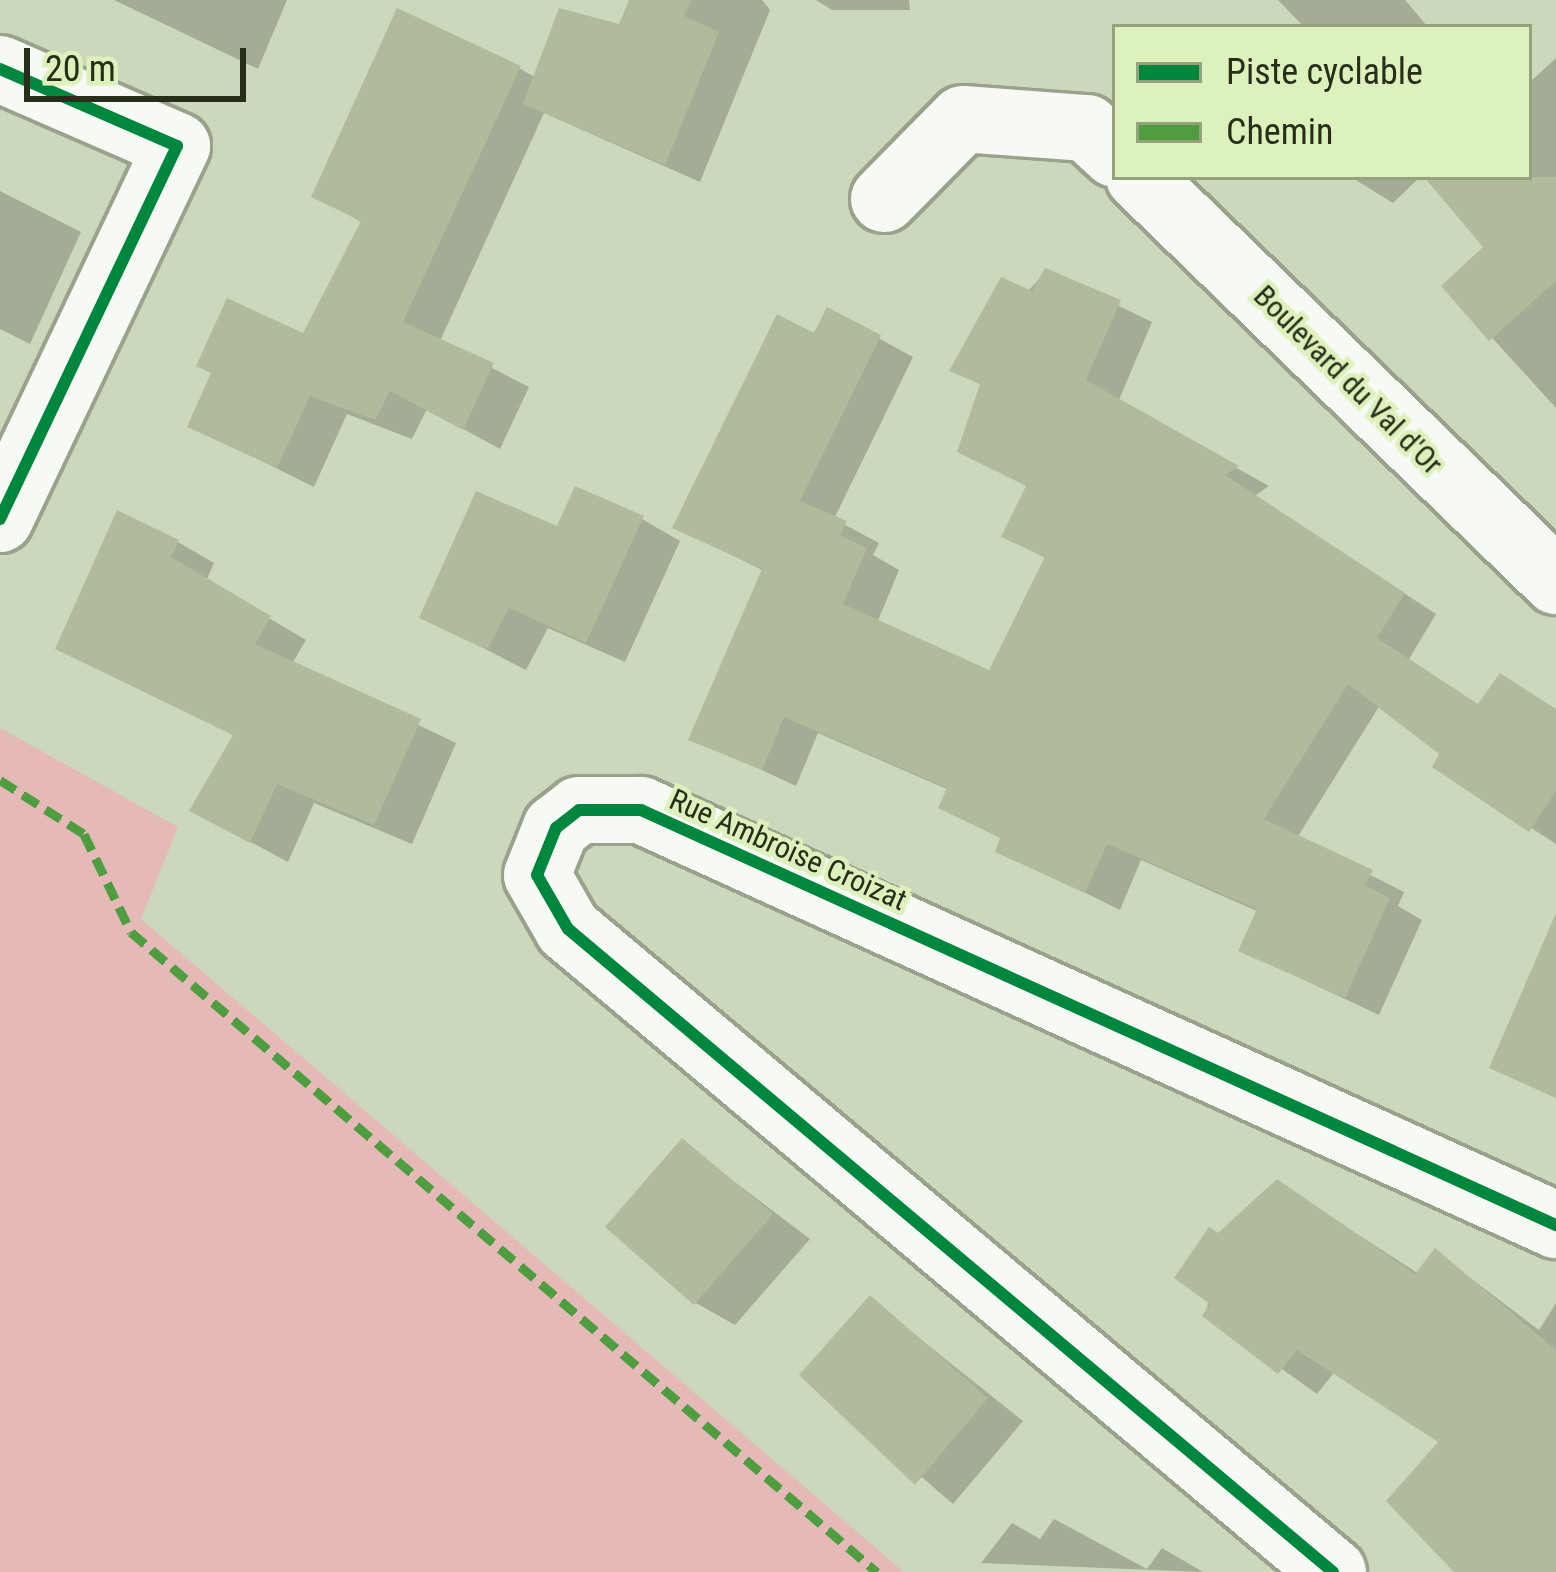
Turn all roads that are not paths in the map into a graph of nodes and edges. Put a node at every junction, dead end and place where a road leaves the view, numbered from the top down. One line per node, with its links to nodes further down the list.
1 (0, 70): 5 (street)
2 (1112, 151): 4 (street)
3 (1142, 180): 6 (street, Boulevard du Val d'Or)
4 (884, 199)
5 (0, 519)
6 (1556, 581)
7 (1556, 1225): 8 (street, Rue Ambroise Croizat)
8 (1333, 1572)

